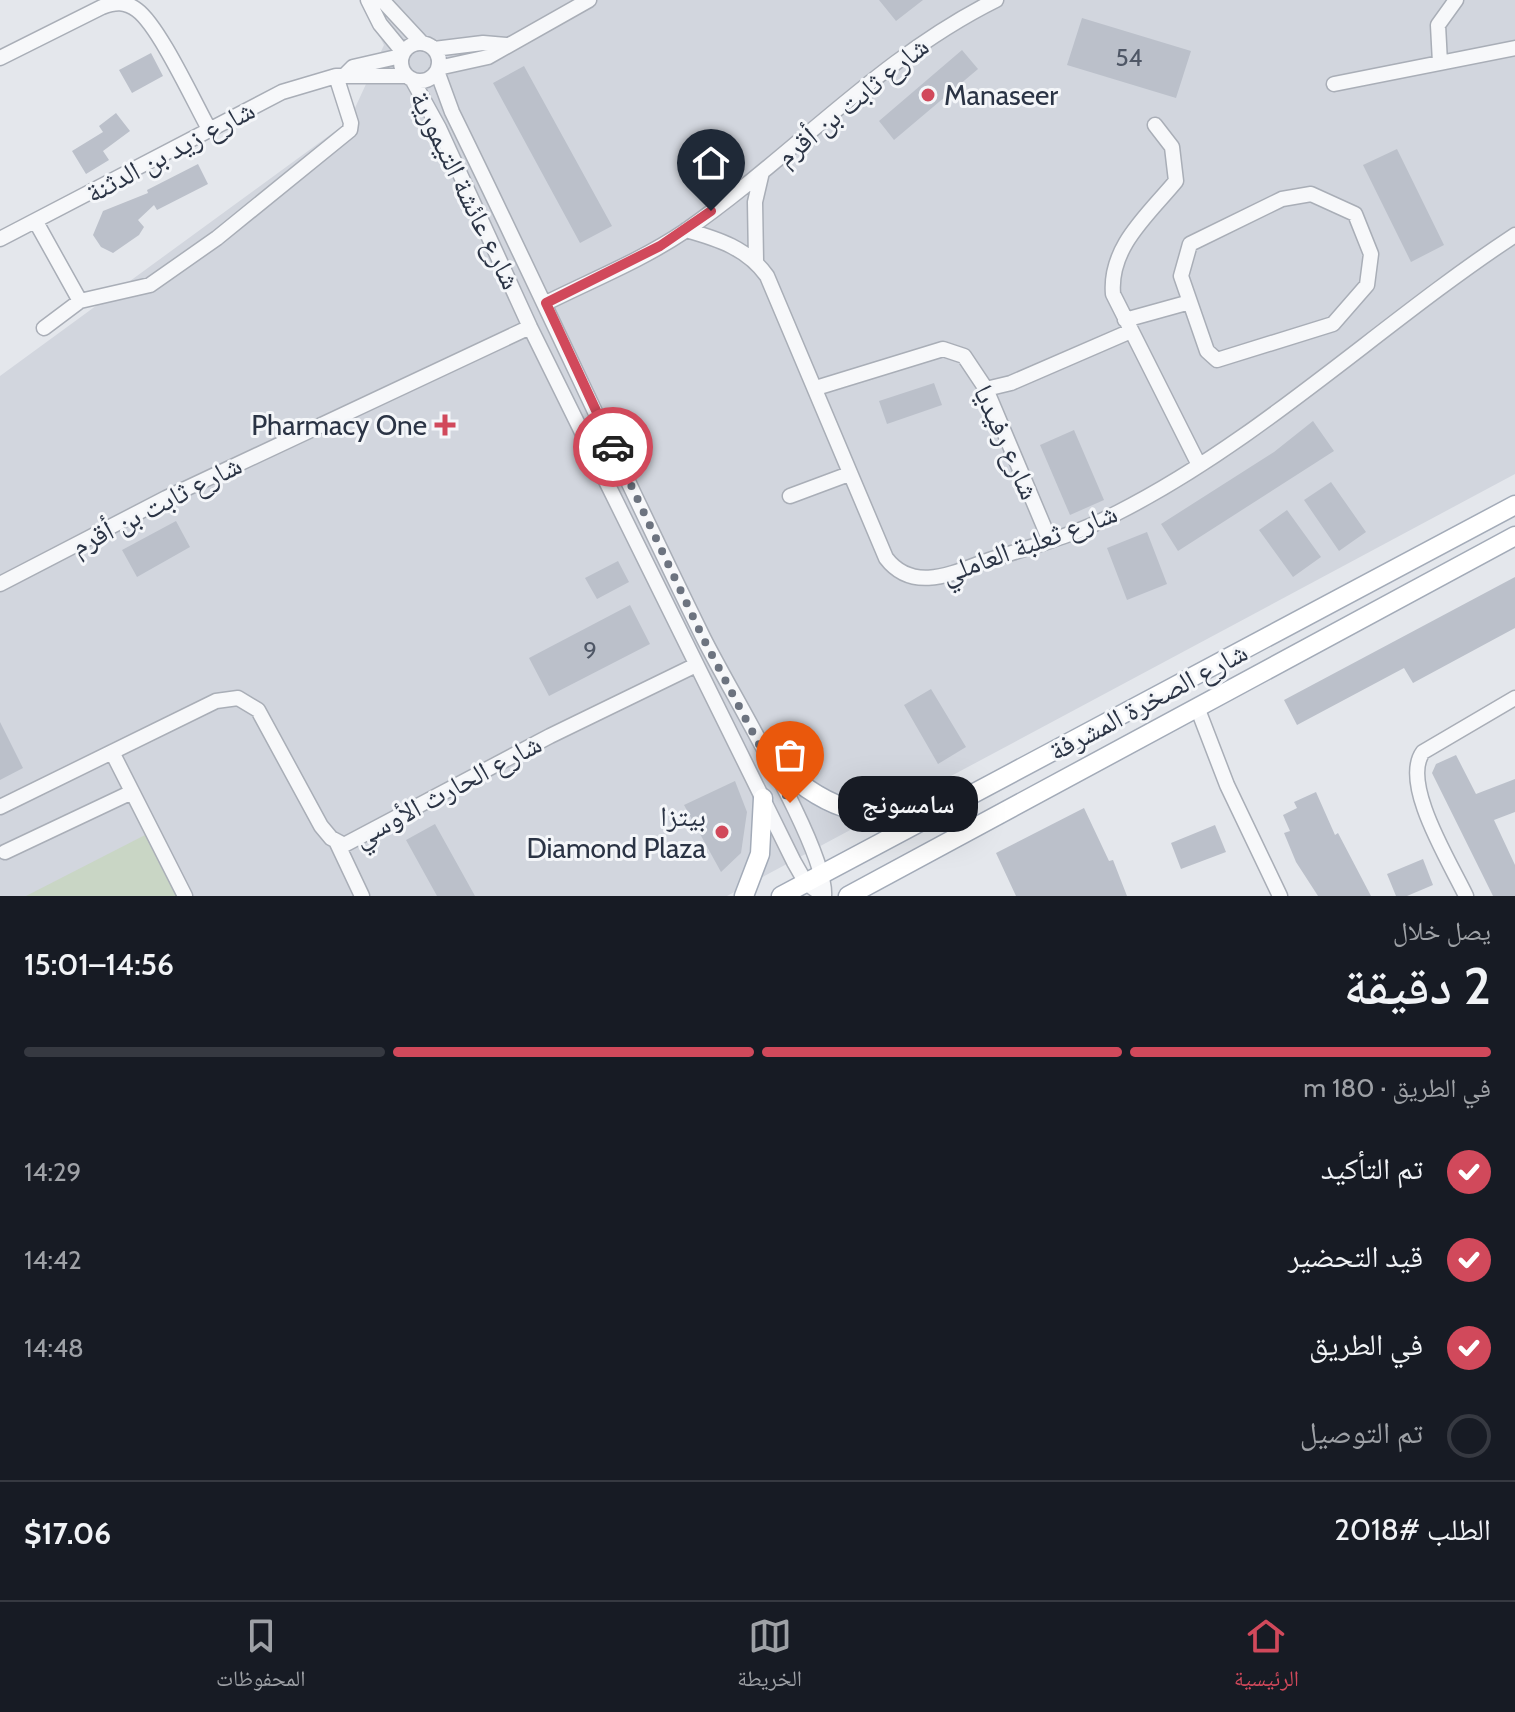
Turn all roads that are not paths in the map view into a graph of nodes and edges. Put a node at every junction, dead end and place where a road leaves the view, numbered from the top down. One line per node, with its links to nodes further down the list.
1 (368, 0): 10 (street)
2 (382, 0): 8 (street)
3 (589, 0): 7 (street)
4 (996, 0): 19 (street, شارع ثابت بن أقرم)
5 (1456, 0): 12 (street)
6 (115, 1): 11 (street); 18 (street)
7 (506, 45): 8 (street); 13 (street)
8 (428, 46): 10 (street); 13 (street)
9 (1515, 48): 12 (street)
10 (402, 54): 14 (street, شارع زيد بن الدثنة); 15 (street)
11 (0, 58)
12 (1440, 63): 16 (street)
13 (437, 70): 15 (street); 27 (street, شارع عائشة التيمورية)
14 (340, 75): 15 (street, شارع زيد بن الدثنة); 18 (street, شارع زيد بن الدثنة); 25 (street)
15 (410, 78): 29 (street, شارع عائشة التيمورية)
16 (1334, 84)
17 (1155, 125): 28 (street)
18 (209, 129): 20 (street, شارع زيد بن الدثنة)
19 (762, 172): 21 (street, شارع ثابت بن أقرم); 24 (street, شارع ثعلبة العاملي)
20 (36, 222): 23 (street, شارع زيد بن الدثنة); 25 (street)
21 (686, 230): 24 (street); 27 (street, شارع ثابت بن أقرم)
22 (1515, 235): 33 (street, شارع ثعلبة العاملي)
23 (0, 239)
24 (756, 260): 31 (street, شارع ثعلبة العاملي)
25 (80, 301): 30 (street)
26 (1190, 302): 26 (street); 28 (street)
27 (546, 303): 44 (street, شارع عائشة التيمورية)
28 (1128, 325): 32 (street); 33 (street)
29 (530, 327): 39 (street, شارع ثابت بن أقرم); 40 (street, شارع عائشة التيمورية)
30 (44, 328)
31 (816, 388): 32 (street, شارع رفيديا); 34 (street, شارع ثعلبة العاملي)
32 (986, 389): 38 (street, شارع رفيديا)
33 (1199, 465): 38 (street, شارع ثعلبة العاملي)
34 (849, 474): 35 (street); 38 (street, شارع ثعلبة العاملي)
35 (790, 496)
36 (1515, 505): 48 (main road, شارع الصخرة المشرفة)
37 (1515, 536): 42 (main road, شارع الصخرة المشرفة)
38 (1050, 541)
39 (0, 584)
40 (696, 665): 46 (street, شارع عائشة التيمورية); 49 (street, شارع الحارث الأوسي)
41 (1515, 698): 60 (street)
42 (1197, 707): 58 (main road, شارع الصخرة المشرفة); 59 (street)
43 (112, 752): 45 (street); 47 (street, شارع الحارث الأوسي); 49 (street, شارع الحارث الأوسي)
44 (767, 756): 48 (main road); 51 (street, شارع عائشة التيمورية)
45 (132, 792): 50 (street); 53 (street)
46 (763, 798): 52 (street, شارع عائشة التيمورية); 55 (main road)
47 (0, 807)
48 (950, 807): 51 (main road, شارع الصخرة المشرفة)
49 (337, 843): 54 (street)
50 (5, 852)
51 (824, 874): 52 (main road, شارع الصخرة المشرفة); 57 (street, شارع عائشة التيمورية)
52 (806, 883): 56 (main road, شارع الصخرة المشرفة); 57 (street, شارع عائشة التيمورية)
53 (185, 896)
54 (362, 896)
55 (744, 896)
56 (781, 896)
57 (824, 896)
58 (848, 896)
59 (1280, 896)
60 (1466, 896)

